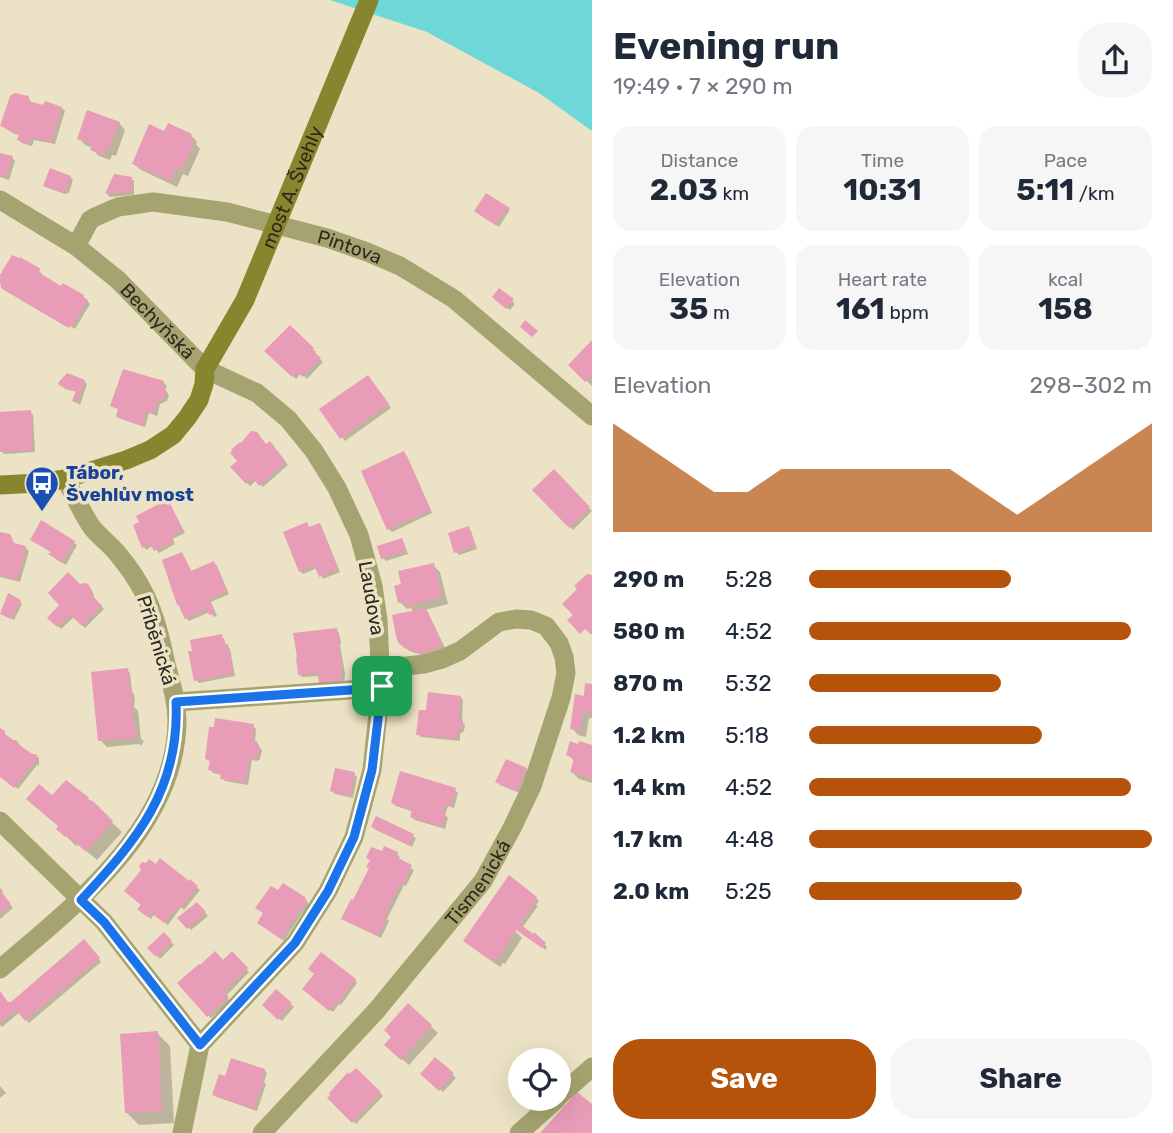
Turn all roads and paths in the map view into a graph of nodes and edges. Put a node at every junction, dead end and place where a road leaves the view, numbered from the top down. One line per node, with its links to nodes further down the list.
1 (369, 0): 4 (main road, most A. Švehly)
2 (0, 200): 3 (street, Bechyňská)
3 (76, 246): 4 (street, Bechyňská); 5 (street, Pintova)
4 (205, 369): 6 (main road, Bechyňská); 8 (street, Laudova)
5 (592, 416)
6 (65, 479): 7 (main road, Bechyňská); 9 (street, Příběnická)
7 (0, 485)
8 (381, 678): 9 (street); 13 (street, Laudova); 18 (street, Tismenická)
9 (176, 702): 11 (street, Příběnická)
10 (0, 821): 11 (street)
11 (81, 900): 12 (street, Příběnická); 13 (street)
12 (0, 970)
13 (200, 1045): 17 (street)
14 (592, 1067): 15 (street)
15 (571, 1086)
16 (543, 1111): 19 (street)
17 (182, 1133)
18 (261, 1133)
19 (519, 1133)

